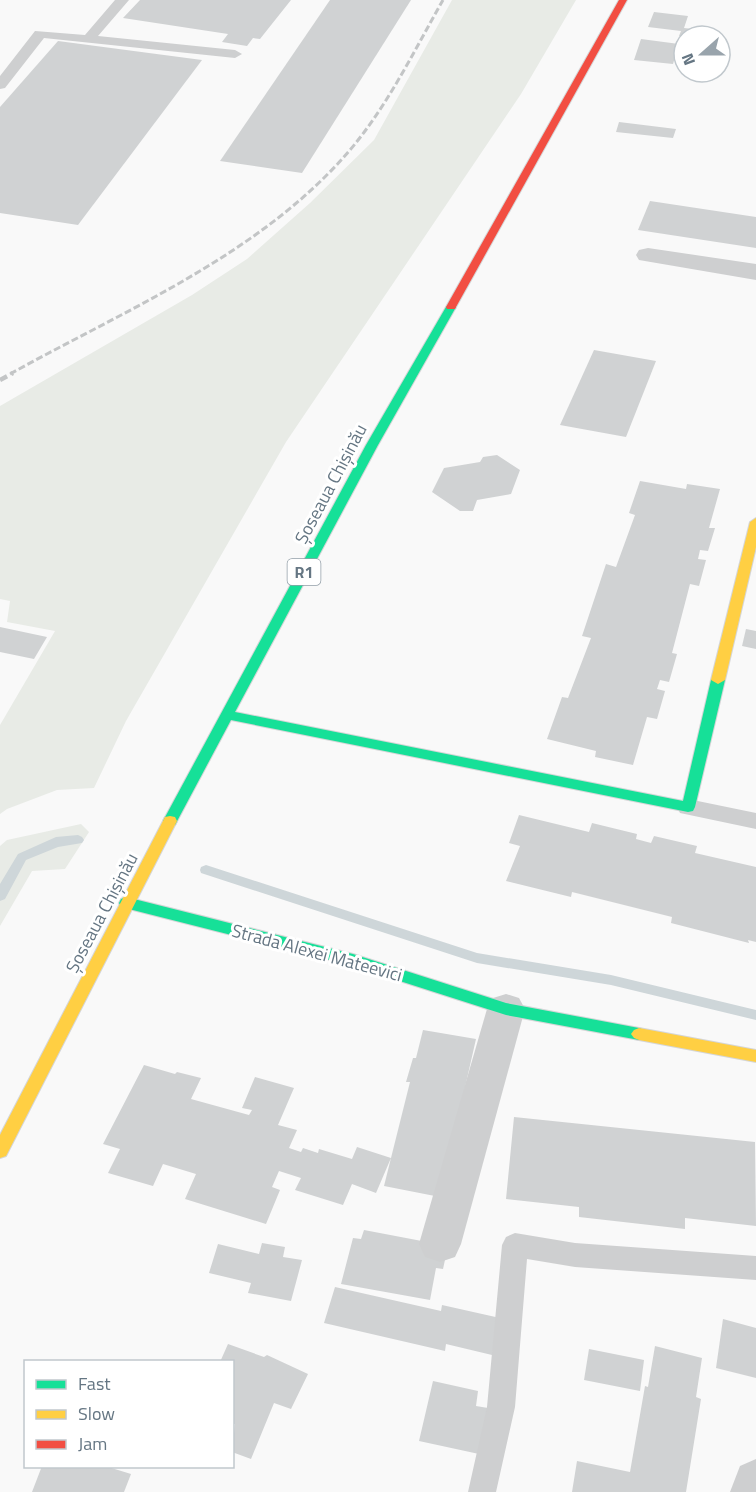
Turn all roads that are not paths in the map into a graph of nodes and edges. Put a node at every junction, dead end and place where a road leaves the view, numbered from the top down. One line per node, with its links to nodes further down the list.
1 (122, 0): 3 (lane)
2 (623, 0): 9 (main road, Șoseaua Chișinău / R1)
3 (88, 38): 4 (lane); 5 (lane)
4 (235, 54)
5 (0, 85)
6 (648, 255): 7 (street)
7 (756, 272)
8 (756, 522): 10 (main road)
9 (226, 716): 10 (main road); 12 (main road, Șoseaua Chișinău / R1)
10 (688, 807): 11 (lane)
11 (756, 821)
12 (126, 903): 13 (main road, Strada Alexei Mateevici); 15 (main road, Șoseaua Chișinău / R1)
13 (506, 1009): 14 (main road, Strada Alexei Mateevici); 16 (street)
14 (756, 1056)
15 (0, 1151)
16 (440, 1244)
17 (756, 1268): 19 (lane)
18 (756, 1481): 20 (street)
19 (482, 1492)
20 (753, 1492)

